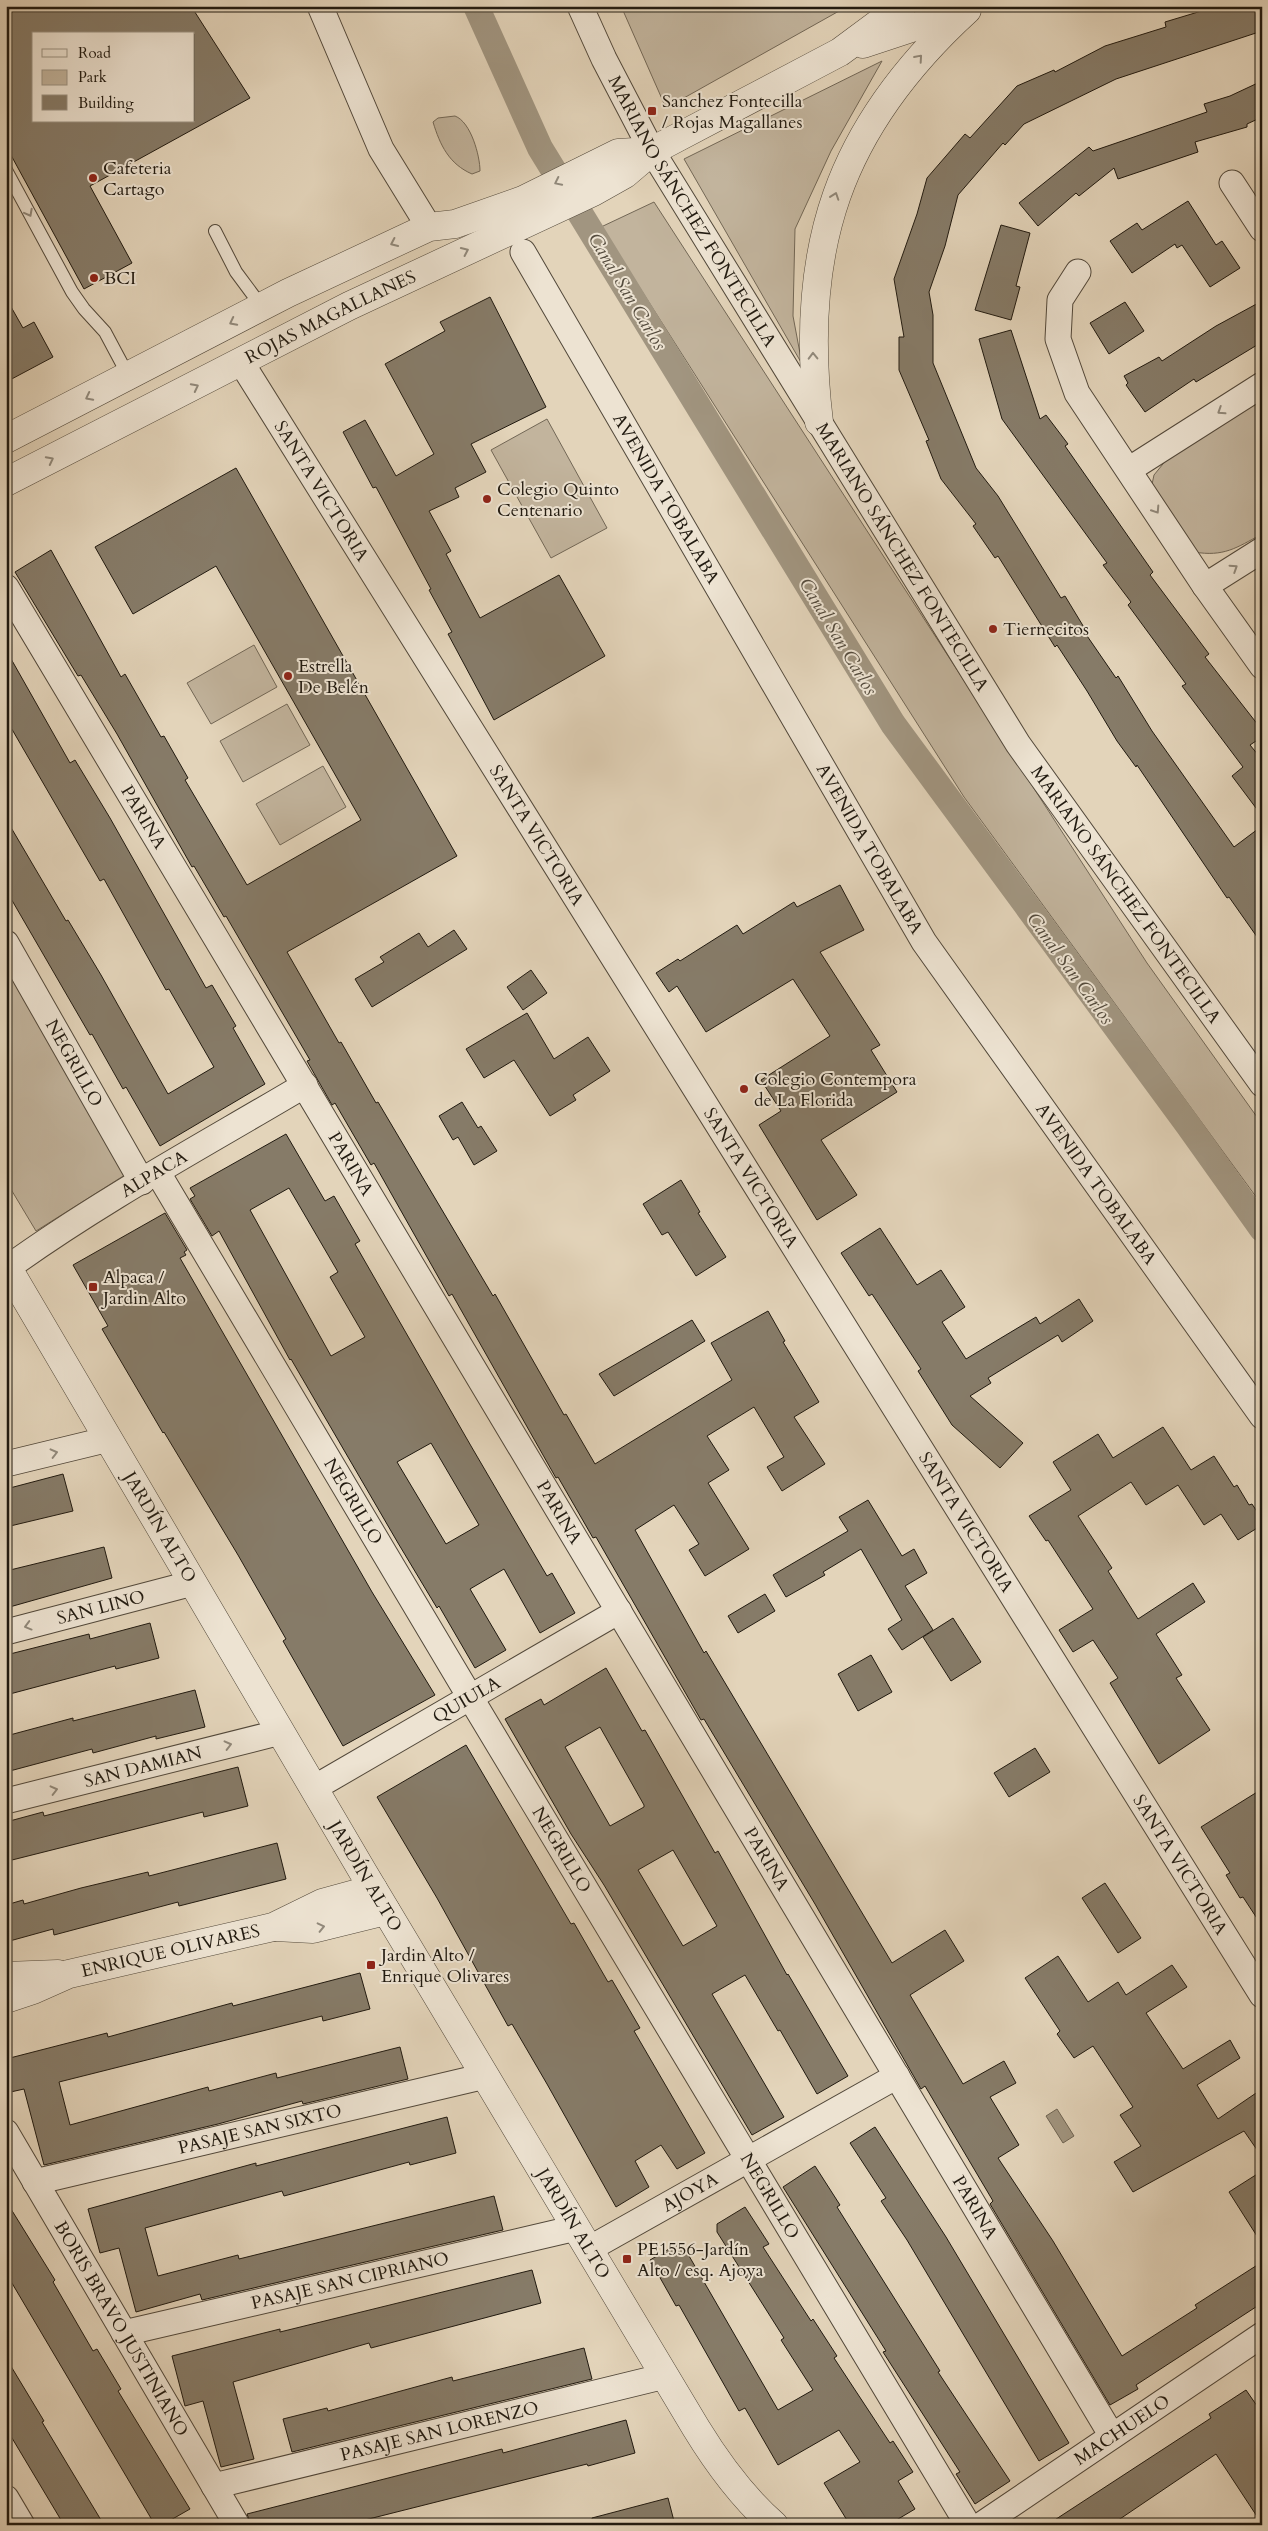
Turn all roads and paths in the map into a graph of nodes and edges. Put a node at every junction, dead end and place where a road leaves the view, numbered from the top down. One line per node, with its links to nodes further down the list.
1 (320, 6): 10 (street)
2 (580, 6): 6 (street, MARIANO SÁNCHEZ FONTECILLA)
3 (902, 6): 5 (street, ROJAS MAGALLANES)
4 (972, 8): 5 (street, ROJAS MAGALLANES); 22 (street, one-way to 4)
5 (840, 52): 6 (street, ROJAS MAGALLANES)
6 (652, 151): 9 (street, ROJAS MAGALLANES); 22 (street, MARIANO SÁNCHEZ FONTECILLA)
7 (6, 170): 20 (lane, one-way to 20)
8 (1232, 183): 11 (street)
9 (535, 206): 10 (street, ROJAS MAGALLANES); 14 (street, ROJAS MAGALLANES, one-way to 9)
10 (429, 227): 14 (street); 16 (street, ROJAS MAGALLANES, one-way to 16)
11 (1262, 229)
12 (215, 231): 18 (lane)
13 (523, 252): 35 (street, AVENIDA TOBALABA)
14 (423, 271): 17 (street, ROJAS MAGALLANES)
15 (1078, 272): 24 (street)
16 (325, 276): 17 (street); 18 (street, ROJAS MAGALLANES)
17 (349, 306): 19 (street, ROJAS MAGALLANES)
18 (262, 307): 20 (street, ROJAS MAGALLANES, one-way to 20)
19 (241, 362): 25 (street, ROJAS MAGALLANES, one-way to 19); 48 (street, SANTA VICTORIA)
20 (129, 377): 23 (street, ROJAS MAGALLANES, one-way to 23)
21 (1262, 385): 24 (street, one-way to 24)
22 (819, 422): 31 (street, MARIANO SÁNCHEZ FONTECILLA)
23 (6, 439)
24 (1130, 469): 28 (street, one-way to 28)
25 (6, 482)
26 (1262, 550): 28 (street, one-way to 26)
27 (6, 586): 32 (street, PARINA)
28 (1205, 586): 29 (street)
29 (1262, 666)
30 (6, 943): 33 (street, NEGRILLO)
31 (1262, 1084)
32 (304, 1085): 33 (street, ALPACA); 39 (street, PARINA)
33 (150, 1177): 34 (street, ALPACA); 41 (street, NEGRILLO)
34 (7, 1268): 36 (street, JARDÍN ALTO)
35 (1262, 1416)
36 (109, 1439): 37 (street, one-way to 36); 38 (street, JARDÍN ALTO)
37 (6, 1464)
38 (194, 1583): 40 (street, SAN LINO, one-way to 40); 42 (street, JARDÍN ALTO)
39 (619, 1611): 41 (street, QUIULA); 51 (street, PARINA)
40 (6, 1632)
41 (470, 1697): 43 (street, QUIULA); 53 (street, NEGRILLO)
42 (281, 1732): 43 (street, JARDÍN ALTO); 44 (street, SAN DAMIAN, one-way to 42)
43 (314, 1788): 45 (street, JARDÍN ALTO)
44 (6, 1802)
45 (380, 1900): 46 (street, ENRIQUE OLIVARES); 50 (street, JARDÍN ALTO)
46 (69, 1974): 47 (street, ENRIQUE OLIVARES); 49 (street, ENRIQUE OLIVARES)
47 (6, 1976)
48 (1262, 1995)
49 (6, 1999)
50 (485, 2076): 54 (street, PASAJE SAN SIXTO); 55 (street, JARDÍN ALTO)
51 (897, 2076): 53 (street, AJOYA); 59 (street, PARINA)
52 (6, 2132): 54 (street, BORIS BRAVO JUSTINIANO)
53 (748, 2161): 55 (street, AJOYA); 65 (street, NEGRILLO)
54 (35, 2182): 56 (street, BORIS BRAVO JUSTINIANO)
55 (583, 2238): 56 (street, PASAJE SAN CIPRIANO); 58 (street, JARDÍN ALTO)
56 (124, 2333): 60 (street, BORIS BRAVO JUSTINIANO)
57 (1262, 2335): 59 (street, MACHUELO)
58 (665, 2376): 60 (street, PASAJE SAN LORENZO); 62 (street, JARDÍN ALTO)
59 (1112, 2436): 66 (street, MACHUELO)
60 (214, 2486): 64 (street, BORIS BRAVO JUSTINIANO)
61 (6, 2498): 63 (street)
62 (772, 2524)
63 (22, 2525)
64 (237, 2525)
65 (968, 2525)
66 (981, 2525)

